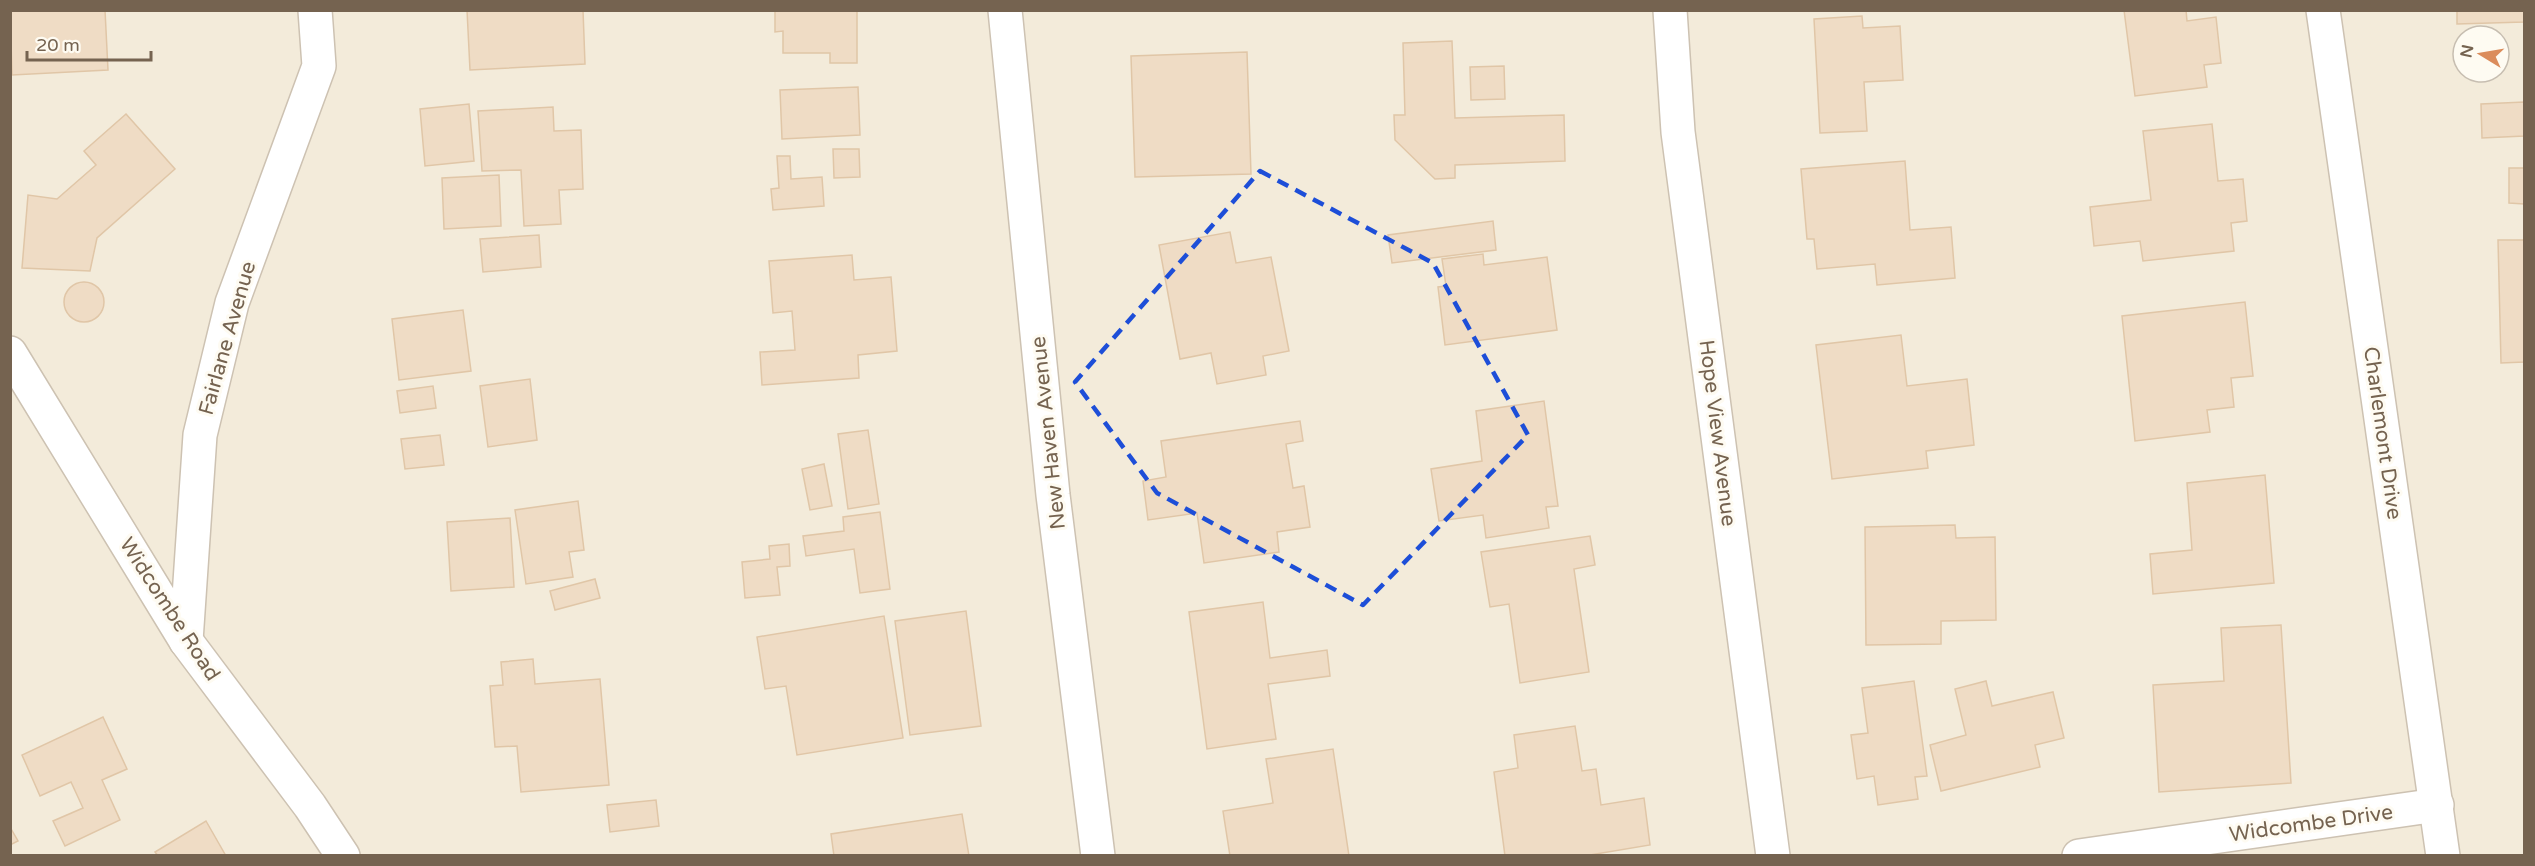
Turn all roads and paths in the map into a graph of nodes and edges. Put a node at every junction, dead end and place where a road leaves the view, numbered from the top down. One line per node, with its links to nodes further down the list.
1 (315, 10): 6 (street, Fairlane Avenue)
2 (1005, 10): 9 (street, New Haven Avenue)
3 (1670, 10): 10 (street, Hope View Avenue)
4 (2323, 10): 7 (street, Charlemont Drive)
5 (10, 353): 6 (street, Widcombe Road)
6 (186, 641): 8 (street, Widcombe Road)
7 (2437, 805): 11 (street, Widcombe Drive); 12 (street, Charlemont Drive)
8 (343, 855)
9 (1098, 855)
10 (1773, 855)
11 (2079, 855)
12 (2443, 855)

